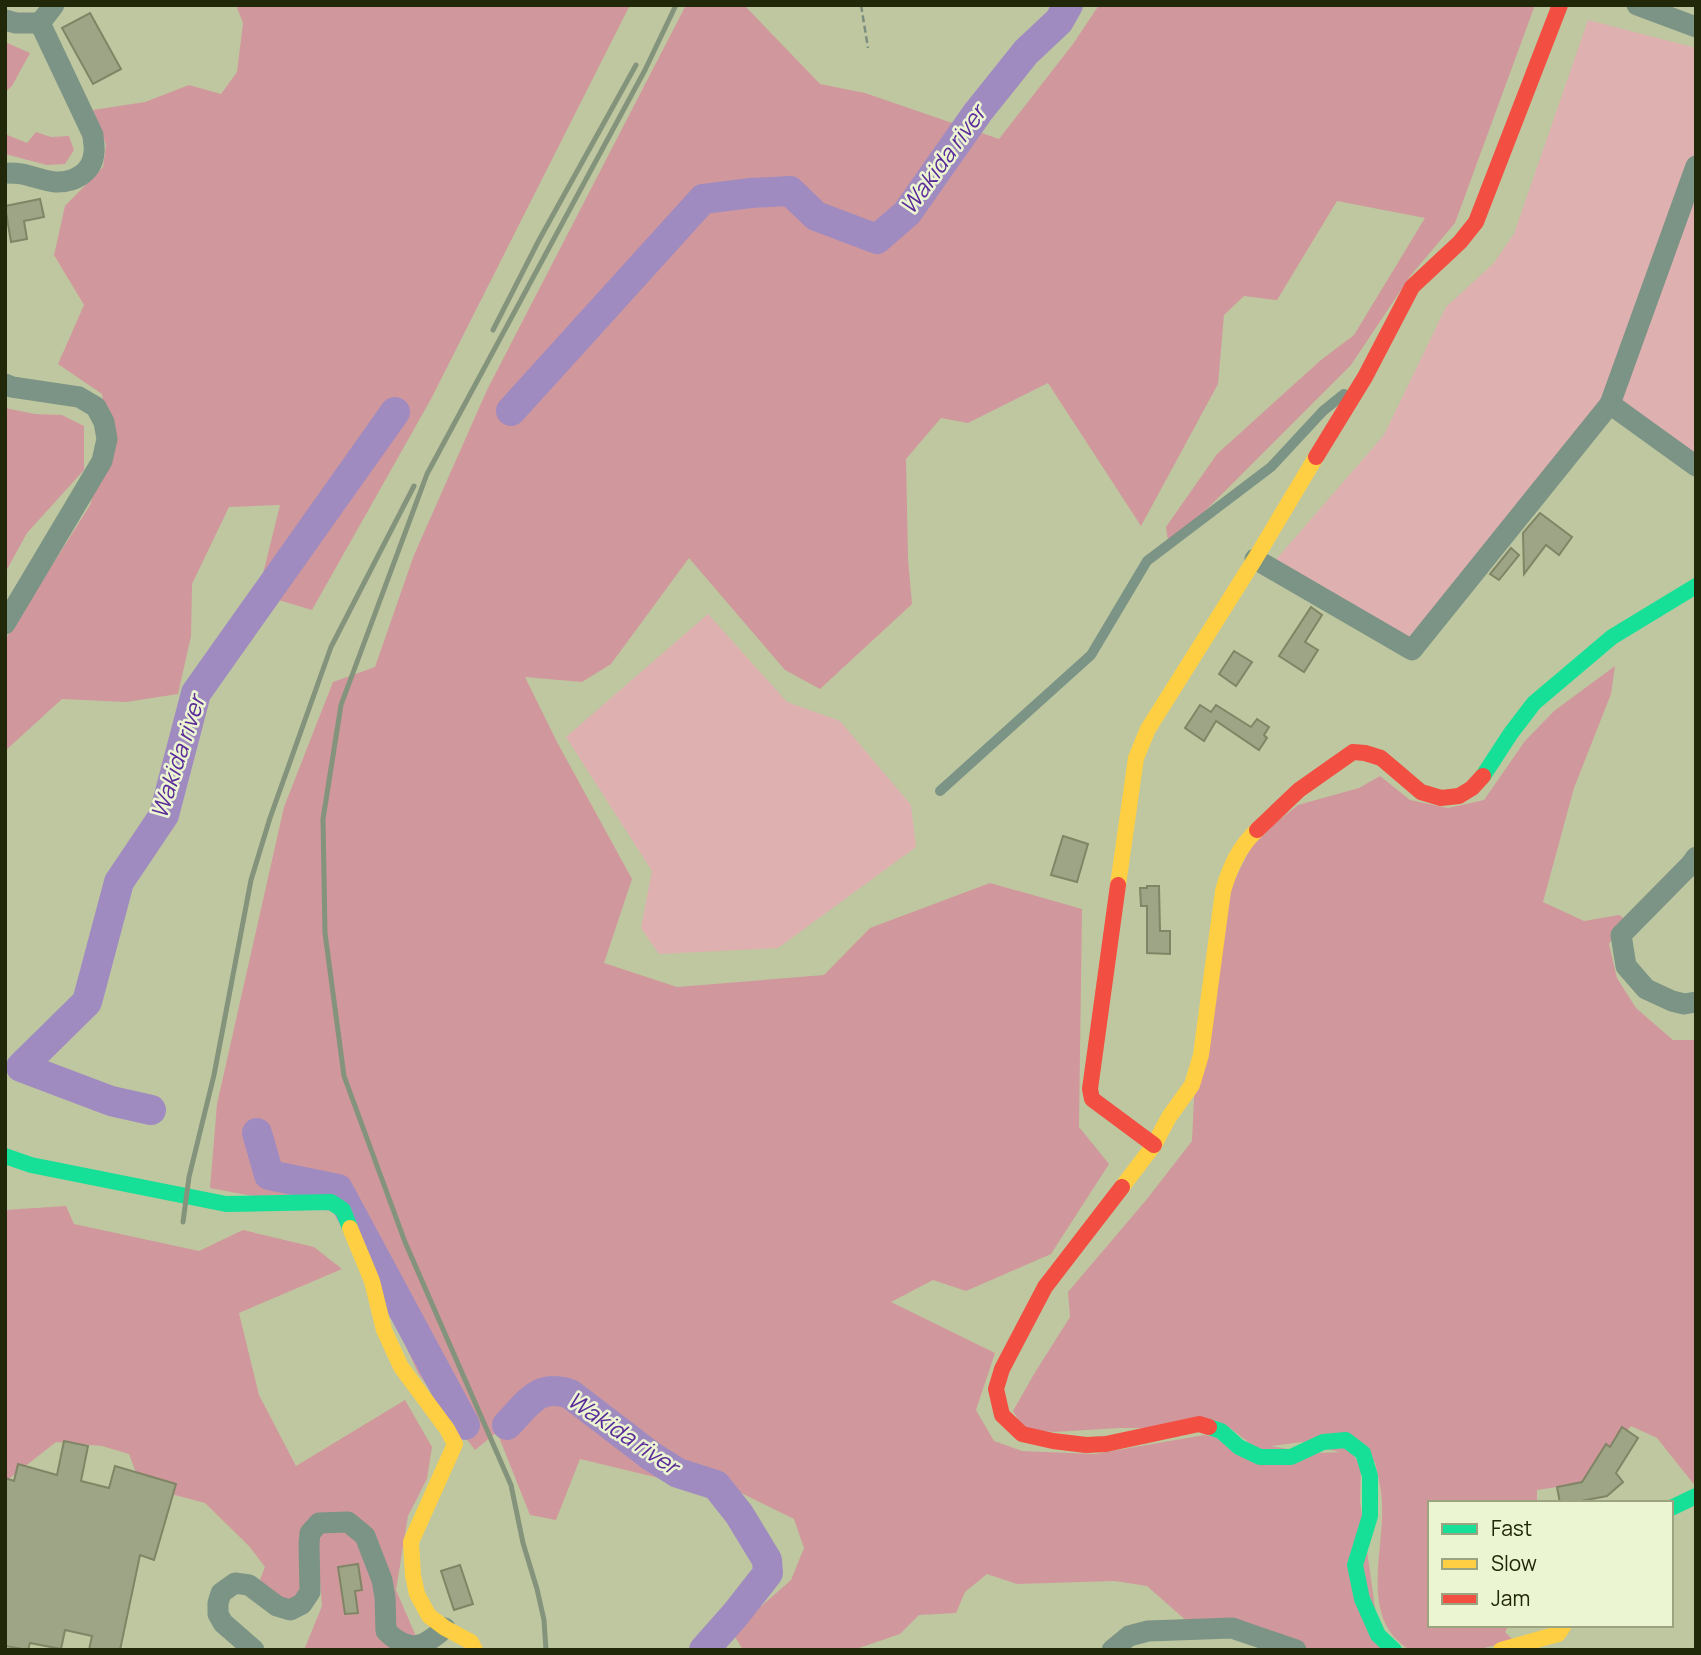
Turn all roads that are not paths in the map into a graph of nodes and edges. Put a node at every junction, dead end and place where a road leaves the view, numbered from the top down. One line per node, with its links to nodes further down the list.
1 (54, 5): 5 (street)
2 (1560, 5): 9 (street)
3 (1637, 5): 6 (street)
4 (5, 20): 5 (street)
5 (40, 23): 8 (street)
6 (1696, 27)
7 (1696, 166): 11 (street)
8 (5, 173)
9 (1365, 377): 13 (street); 16 (lane)
10 (5, 384): 15 (street)
11 (1610, 404): 12 (street); 13 (street)
12 (1696, 466)
13 (1255, 559): 19 (street)
14 (1696, 586): 19 (street)
15 (5, 624)
16 (940, 791)
17 (1696, 857): 18 (street)
18 (1696, 1002)
19 (1154, 1145): 30 (street)
20 (5, 1156): 23 (street)
21 (1696, 1496): 22 (street)
22 (1673, 1507)
23 (445, 1628): 26 (street); 27 (street)
24 (1561, 1630): 31 (street); 32 (street)
25 (1166, 1640): 28 (street); 29 (street)
26 (254, 1650)
27 (475, 1650)
28 (1112, 1650)
29 (1296, 1650)
30 (1394, 1650)
31 (1501, 1650)
32 (1539, 1650)

